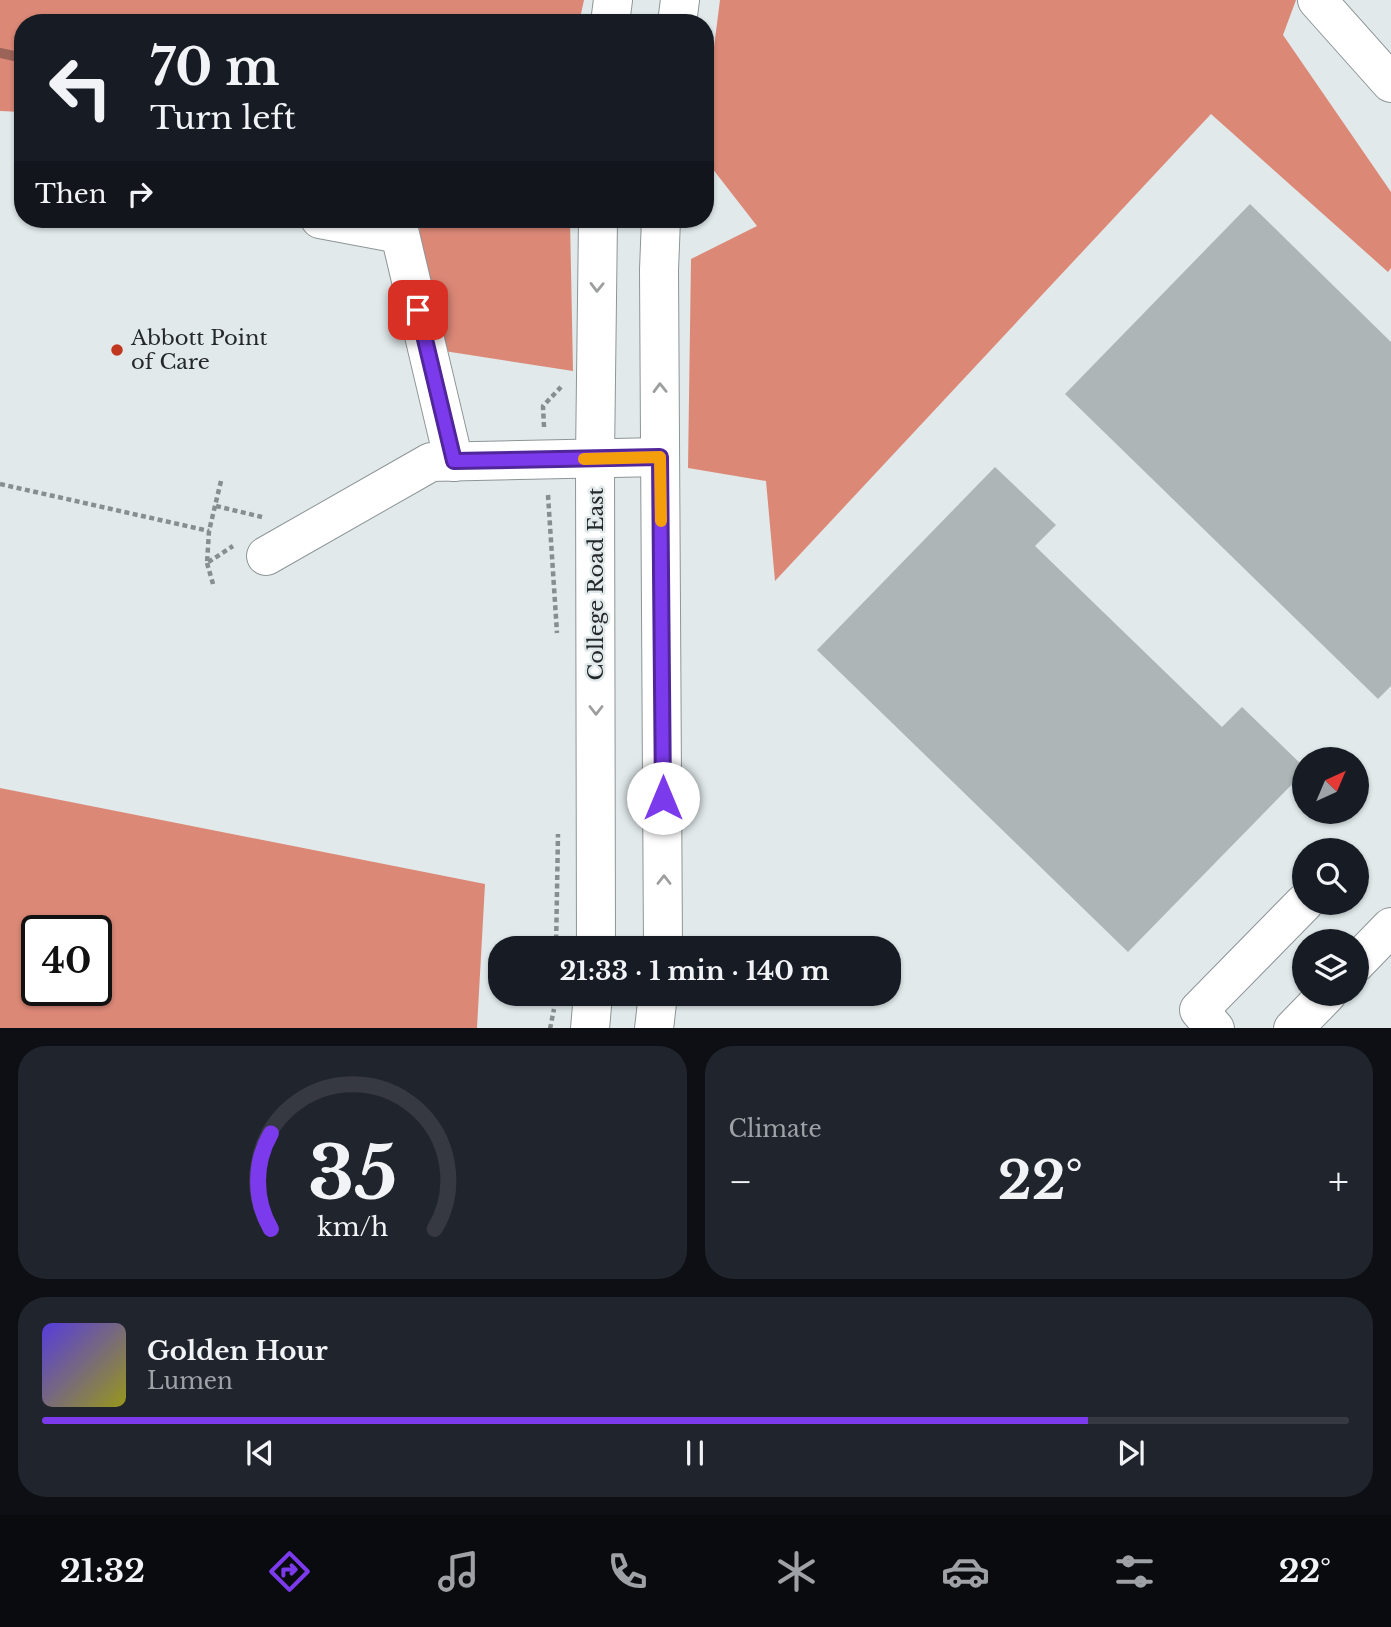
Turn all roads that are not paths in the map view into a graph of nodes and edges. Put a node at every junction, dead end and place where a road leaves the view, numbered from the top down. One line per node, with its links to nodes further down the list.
1 (1317, 0): 2 (street)
2 (1391, 83)
3 (368, 228): 8 (street)
4 (598, 228): 7 (street, College Road East, one-way to 7)
5 (661, 228): 6 (street, one-way to 5)
6 (660, 457): 7 (street); 13 (street, one-way to 6)
7 (595, 458): 8 (street); 12 (street, College Road East, one-way to 12)
8 (454, 461): 9 (street)
9 (269, 538)
10 (1292, 915): 20 (street)
11 (1391, 928): 14 (street)
12 (596, 936)
13 (663, 936)
14 (1369, 950)
15 (592, 1006): 18 (street)
16 (657, 1006): 19 (street)
17 (1315, 1006): 21 (street)
18 (590, 1028)
19 (654, 1028)
20 (1215, 1028)
21 (1293, 1028)

